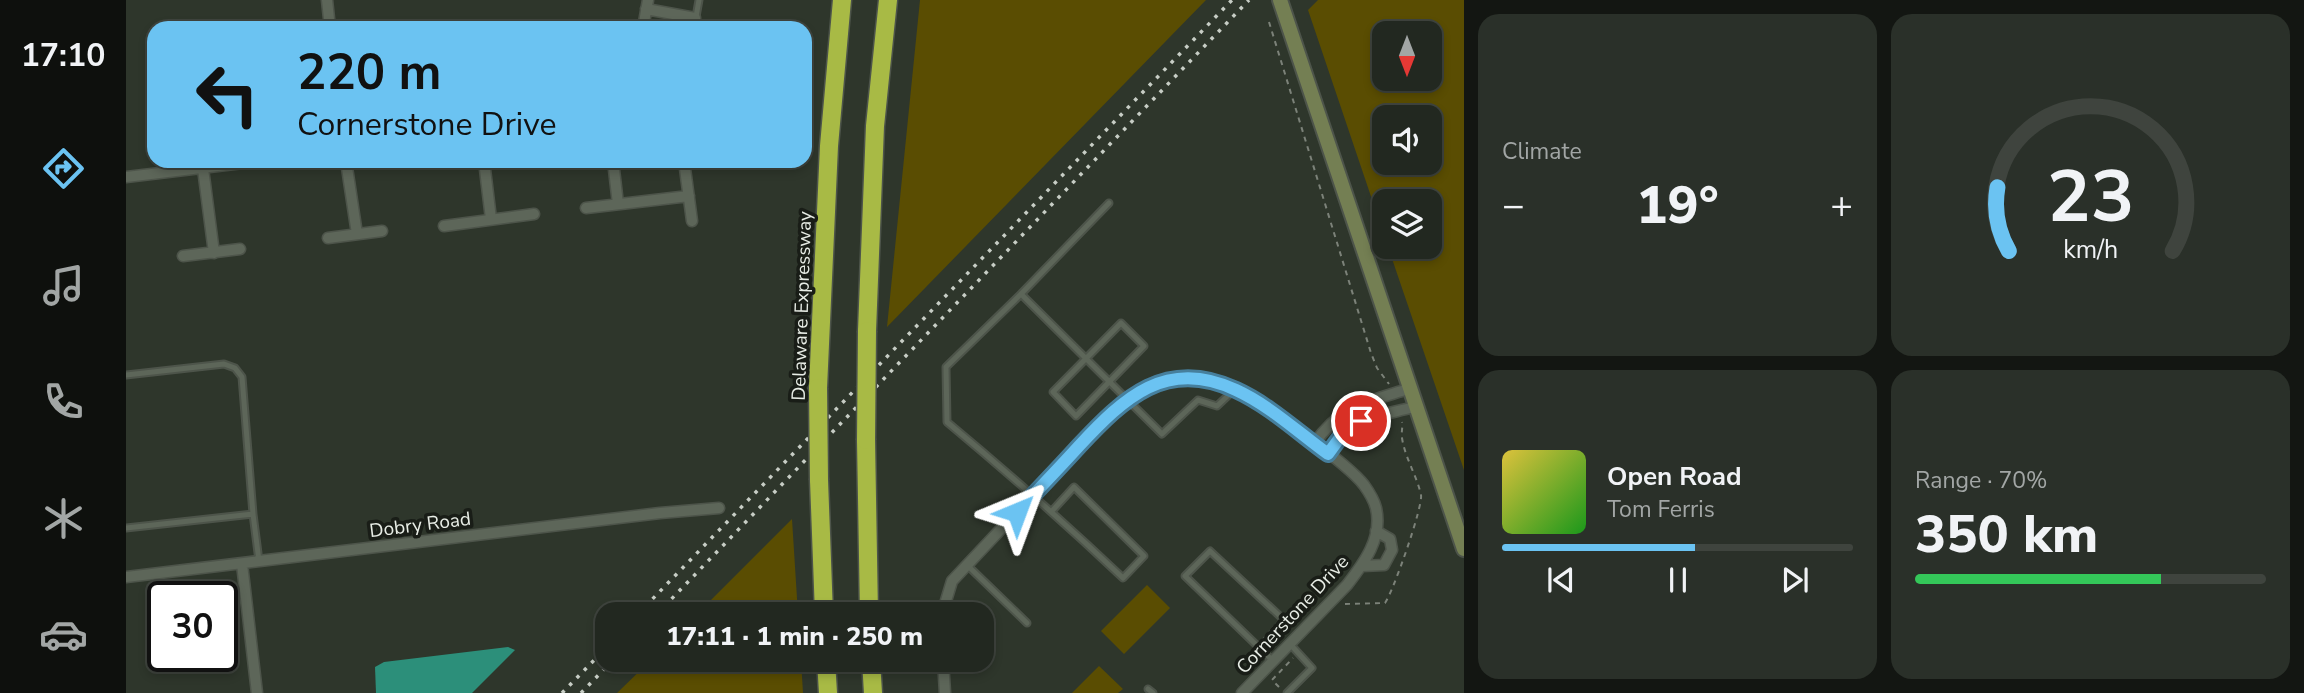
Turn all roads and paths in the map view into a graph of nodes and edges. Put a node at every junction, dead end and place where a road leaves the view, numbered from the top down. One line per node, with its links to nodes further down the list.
1 (327, 0): 7 (street)
2 (698, 0): 9 (lane)
3 (842, 0): 56 (highway, Delaware Expressway, bridge)
4 (888, 0): 57 (highway, bridge)
5 (1280, 0): 37 (street)
6 (647, 5): 8 (street)
7 (329, 21)
8 (689, 21)
9 (694, 21)
10 (1269, 22): 38 (path)
11 (179, 168): 17 (street)
12 (203, 168): 30 (street)
13 (347, 168): 27 (street)
14 (485, 168): 23 (street)
15 (614, 168): 20 (street)
16 (685, 168): 18 (street)
17 (126, 177)
18 (689, 196): 20 (street); 24 (street)
19 (1109, 203): 32 (lane)
20 (618, 204): 21 (street)
21 (586, 208)
22 (534, 214): 23 (street)
23 (491, 219): 25 (street)
24 (692, 221)
25 (444, 226)
26 (383, 231): 27 (street)
27 (357, 234): 28 (street)
28 (328, 239)
29 (240, 249): 30 (street)
30 (214, 253): 31 (street)
31 (183, 256)
32 (1021, 294): 33 (lane); 44 (lane)
33 (1086, 359): 35 (lane); 35 (lane); 35 (lane)
34 (126, 375): 47 (lane)
35 (1110, 383): 39 (lane)
36 (1236, 389): 39 (street, Cornerstone Drive); 39 (lane); 42 (street, Cornerstone Drive)
37 (1408, 389): 38 (street); 40 (street)
38 (1394, 394): 42 (street)
39 (1126, 399): 44 (street, Cornerstone Drive)
40 (1414, 407): 41 (street); 50 (street)
41 (1399, 411): 43 (street); 59 (path)
42 (1314, 444): 43 (street, Cornerstone Drive)
43 (1328, 454): 49 (street, Cornerstone Drive)
44 (1034, 494): 46 (lane); 53 (street, Cornerstone Drive)
45 (719, 508): 51 (street, Dobry Road)
46 (1052, 511): 46 (lane)
47 (253, 514): 48 (lane); 51 (lane)
48 (126, 528)
49 (1376, 531): 54 (street, Cornerstone Drive); 54 (street)
50 (1464, 549)
51 (259, 561): 52 (street, Dobry Road)
52 (242, 564): 55 (street, Dobry Road); 68 (street)
53 (966, 564): 58 (street, Cornerstone Drive); 60 (lane)
54 (1362, 566): 61 (street, Cornerstone Drive)
55 (126, 577)
56 (824, 602)
57 (869, 602)
58 (945, 602)
59 (1343, 606)
60 (1027, 623)
61 (1290, 644): 63 (lane); 64 (street, Cornerstone Drive)
62 (1259, 648): 62 (lane); 64 (lane)
63 (1298, 653): 73 (lane); 73 (path)
64 (1273, 661): 72 (street, Cornerstone Drive)
65 (827, 672): 69 (highway)
66 (872, 672): 70 (highway)
67 (944, 672): 71 (street)
68 (257, 693)
69 (828, 693)
70 (873, 693)
71 (945, 693)
72 (1242, 693)
73 (1286, 693)

